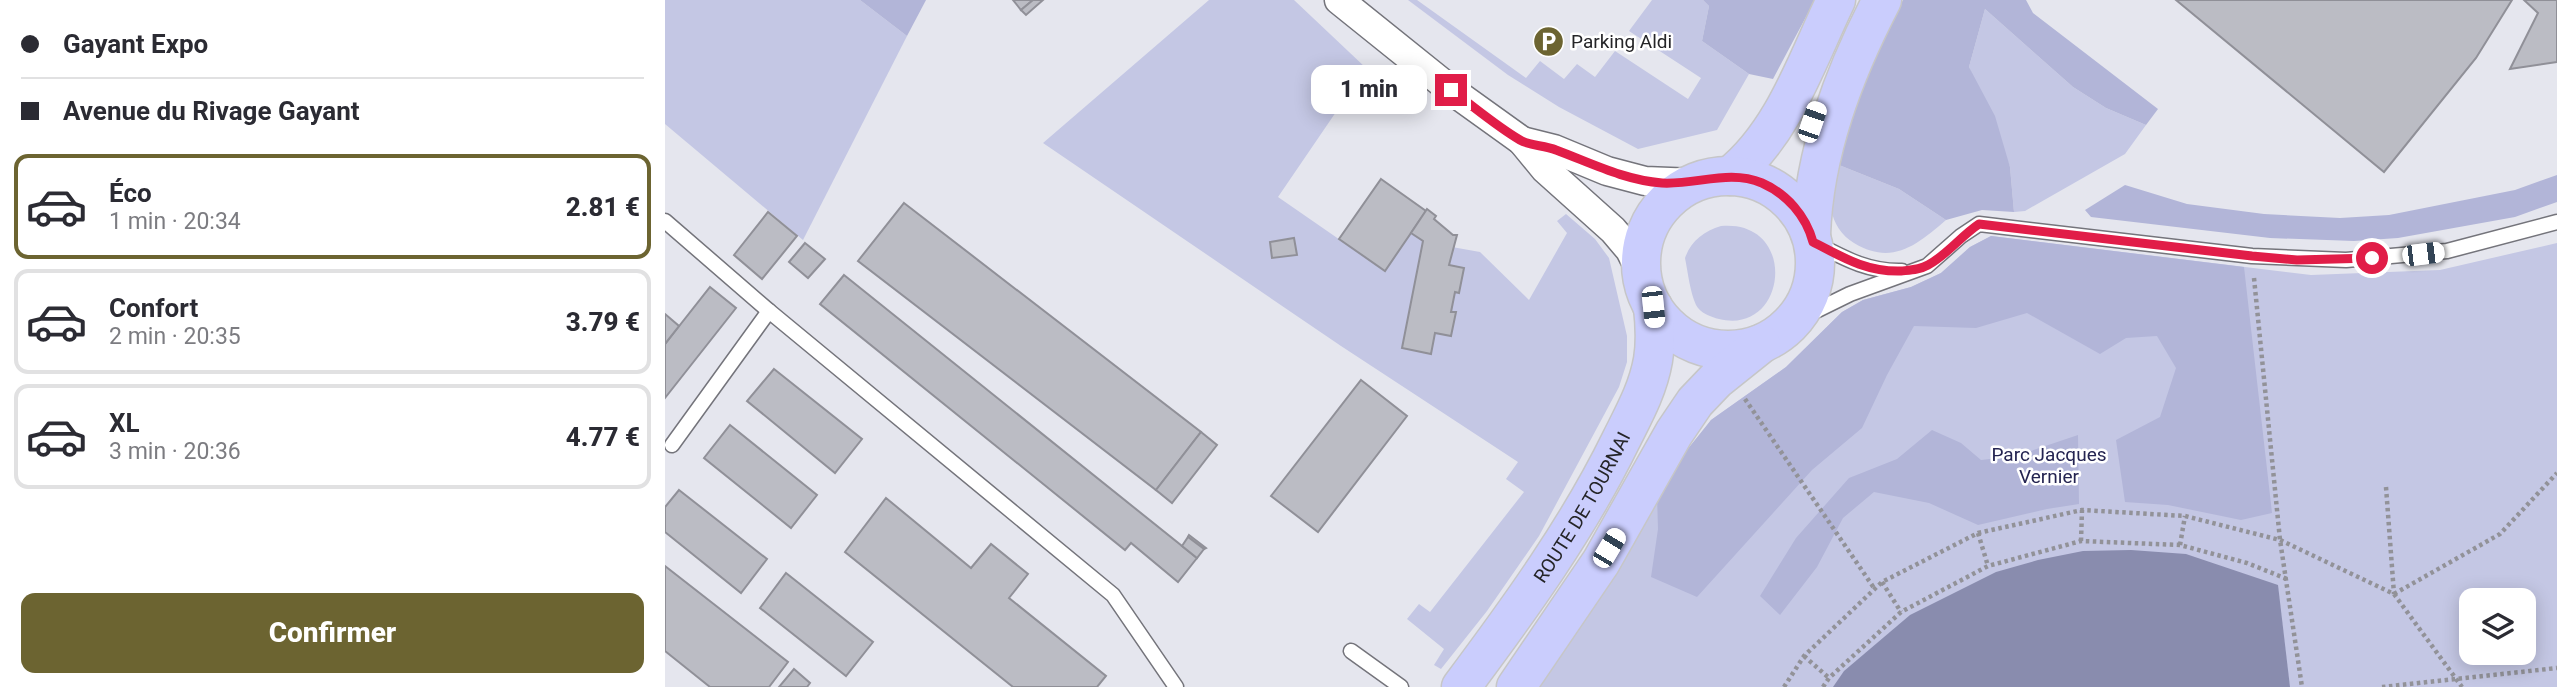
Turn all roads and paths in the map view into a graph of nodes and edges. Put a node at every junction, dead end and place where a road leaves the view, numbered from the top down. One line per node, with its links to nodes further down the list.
1 (1339, 0): 6 (street)
2 (1836, 0): 7 (main road)
3 (1866, 0): 5 (lane)
4 (1882, 0): 9 (main road)
5 (1837, 61)
6 (1522, 141): 7 (street); 13 (street)
7 (1713, 180): 9 (main road); 13 (main road)
8 (665, 221): 14 (lane)
9 (1805, 221): 12 (lane); 15 (main road)
10 (2557, 222): 11 (lane)
11 (2252, 256): 12 (lane); 25 (path)
12 (1917, 270): 15 (lane)
13 (1648, 291): 15 (main road); 42 (main road, ROUTE DE TOURNAI)
14 (769, 311): 17 (lane); 40 (lane)
15 (1777, 333): 43 (main road)
16 (1743, 397): 31 (path)
17 (672, 445)
18 (2557, 473): 32 (path)
19 (2386, 487): 32 (path)
20 (1615, 506): 24 (lane)
21 (2082, 510): 22 (path); 23 (path); 26 (path)
22 (2185, 516): 25 (path); 27 (path)
23 (1978, 533): 28 (path); 30 (path)
24 (1598, 536)
25 (2280, 540): 29 (path); 32 (path)
26 (2081, 541): 27 (path); 28 (path)
27 (2181, 545): 29 (path)
28 (1988, 566): 33 (path)
29 (2287, 579): 46 (path)
30 (1882, 582): 31 (path); 33 (path)
31 (1874, 588): 35 (path)
32 (2394, 594): 38 (path)
33 (1901, 612): 37 (path)
34 (1351, 651): 41 (lane)
35 (1804, 656): 37 (path); 44 (path)
36 (2557, 668): 38 (path)
37 (1829, 678): 45 (path)
38 (2455, 679): 39 (path); 48 (path)
39 (2417, 685): 47 (path)
40 (1176, 687)
41 (1401, 687)
42 (1461, 687)
43 (1516, 687)
44 (1784, 687)
45 (1823, 687)
46 (2302, 687)
47 (2382, 687)
48 (2462, 687)

